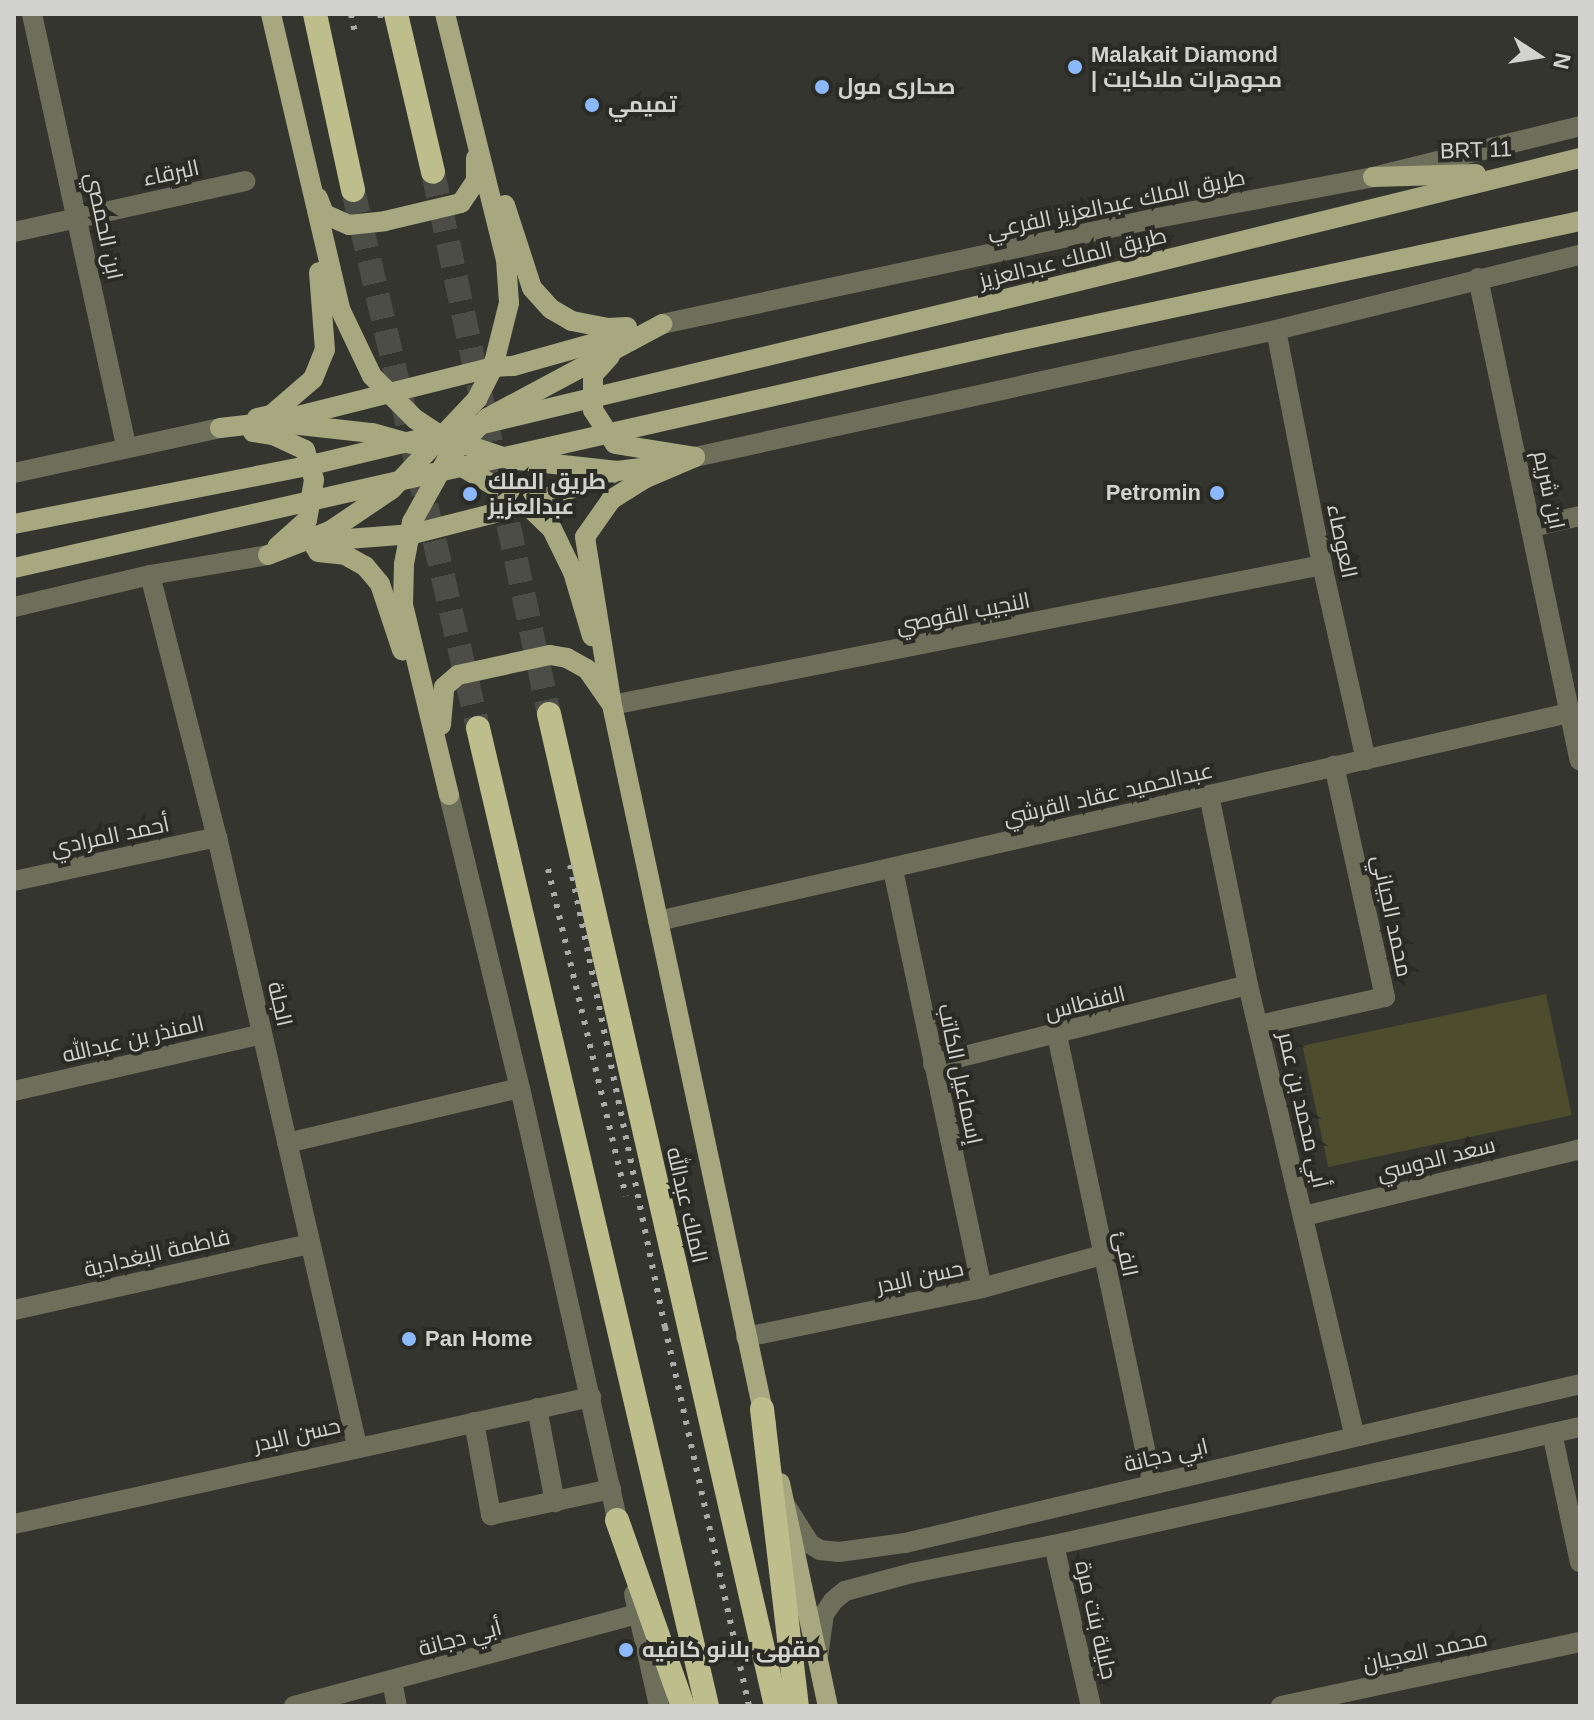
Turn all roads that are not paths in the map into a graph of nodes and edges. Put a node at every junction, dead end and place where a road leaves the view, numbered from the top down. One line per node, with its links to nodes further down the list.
1 (32, 14): 16 (street, ابن الحمصي)
2 (271, 14): 9 (main road)
3 (315, 14): 15 (highway)
4 (396, 14): 11 (highway)
5 (445, 14): 6 (main road)
6 (454, 49): 9 (main road); 21 (main road); 23 (main road)
7 (1580, 126): 13 (street, طريق الملك عبدالعزيز الفرعي)
8 (1580, 158): 12 (main road, طريق الملك عبدالعزيز)
9 (303, 161): 24 (main road); 26 (main road)
10 (1580, 171): 12 (main road, BRT 11)
11 (433, 172)
12 (1518, 172): 13 (main road, BRT 11); 34 (main road, طريق الملك عبدالعزيز, bridge)
13 (1373, 177): 21 (street, طريق الملك عبدالعزيز الفرعي)
14 (245, 181): 16 (street, البرقاء)
15 (353, 190)
16 (79, 218): 18 (street, البرقاء); 28 (street, ابن الحمصي)
17 (1580, 221): 39 (main road, bridge)
18 (14, 232)
19 (1580, 255): 20 (street)
20 (1478, 278): 22 (street); 35 (street, ابن شريم)
21 (662, 324): 23 (main road); 27 (main road); 29 (main road)
22 (1276, 330): 29 (street); 38 (street, العوصاء)
23 (493, 367): 24 (main road); 27 (main road)
24 (389, 395): 25 (main road); 27 (main road)
25 (272, 422): 26 (main road); 27 (main road)
26 (220, 428): 28 (street); 37 (main road)
27 (445, 447): 30 (main road); 32 (main road); 36 (main road); 37 (main road)
28 (127, 448): 31 (street)
29 (695, 457): 30 (main road); 42 (main road)
30 (617, 471): 32 (main road)
31 (14, 473)
32 (527, 505): 36 (main road); 42 (main road)
33 (1580, 516): 35 (street)
34 (14, 524)
35 (1532, 527): 43 (street, ابن شريم)
36 (413, 534): 37 (main road); 49 (main road)
37 (268, 555): 40 (street); 49 (main road)
38 (1322, 565): 42 (street, النجيب القوصي); 46 (street, العوصاء)
39 (14, 568)
40 (150, 575): 41 (street); 51 (street, الجلة)
41 (14, 607)
42 (612, 705): 49 (main road); 54 (main road)
43 (1569, 713): 46 (street, عبدالحميد عقاد القرشي); 47 (street, ابن شريم)
44 (549, 714): 98 (highway, الملك عبدالله)
45 (478, 728): 97 (highway)
46 (1366, 760): 48 (street, عبدالحميد عقاد القرشي)
47 (1580, 760)
48 (1334, 766): 50 (street, عبدالحميد عقاد القرشي); 56 (street, محمد الجياني)
49 (449, 795): 60 (street)
50 (1209, 795): 52 (street, عبدالحميد عقاد القرشي); 55 (street, أبي محمد بن عمر)
51 (217, 837): 53 (street, أحمد المرادي); 57 (street, الجلة)
52 (893, 870): 54 (street, عبدالحميد عقاد القرشي); 59 (street, إسماعيل الكاتب)
53 (14, 881)
54 (658, 921): 69 (main road)
55 (1248, 985): 56 (street, أبي محمد بن عمر); 58 (street, الفنطاس)
56 (1259, 1025): 64 (street, أبي محمد بن عمر)
57 (262, 1034): 61 (street, المنذر بن عبدالله); 62 (street, الجلة)
58 (1057, 1035): 59 (street, الفنطاس); 66 (street, الفئ)
59 (933, 1064): 67 (street, إسماعيل الكاتب)
60 (520, 1088): 62 (street); 71 (street)
61 (14, 1091)
62 (287, 1143): 65 (street, الجلة)
63 (1580, 1149): 64 (street, سعد الدوسي)
64 (1304, 1216): 77 (street, أبي محمد بن عمر)
65 (310, 1244): 68 (street, فاطمة البغدادية); 78 (street, الجلة)
66 (1102, 1255): 67 (street, حسن البدر); 79 (street, الفئ)
67 (982, 1288): 69 (street, حسن البدر)
68 (14, 1310)
69 (746, 1337): 73 (main road)
70 (1580, 1384): 77 (street, ابي دجانة)
71 (591, 1397): 72 (street, حسن البدر); 80 (street)
72 (537, 1408): 74 (street, حسن البدر); 81 (street)
73 (762, 1409): 82 (main road); 99 (highway)
74 (474, 1422): 78 (street, حسن البدر); 81 (street)
75 (1580, 1427): 76 (street)
76 (1552, 1433): 86 (street); 87 (street)
77 (1355, 1436): 79 (street, ابي دجانة)
78 (357, 1446): 84 (street, حسن البدر)
79 (1152, 1482): 85 (street, ابي دجانة)
80 (611, 1489): 81 (street); 83 (street)
81 (555, 1502)
82 (785, 1503): 85 (street, ابي دجانة); 91 (main road)
83 (617, 1520): 89 (street); 96 (highway)
84 (14, 1524)
85 (905, 1543): 88 (street)
86 (1054, 1545): 88 (street); 101 (street, جليلة بنت مرة)
87 (1580, 1562)
88 (912, 1573): 91 (street)
89 (638, 1614): 92 (street, أبي دجانة); 95 (street)
90 (1580, 1642): 102 (street, محمد العجيان)
91 (818, 1657): 100 (main road)
92 (392, 1681): 93 (street, أبي دجانة); 94 (street)
93 (294, 1706)
94 (397, 1706)
95 (659, 1706)
96 (683, 1706)
97 (707, 1706)
98 (776, 1706)
99 (797, 1706)
100 (828, 1706)
101 (1091, 1706)
102 (1281, 1706)

